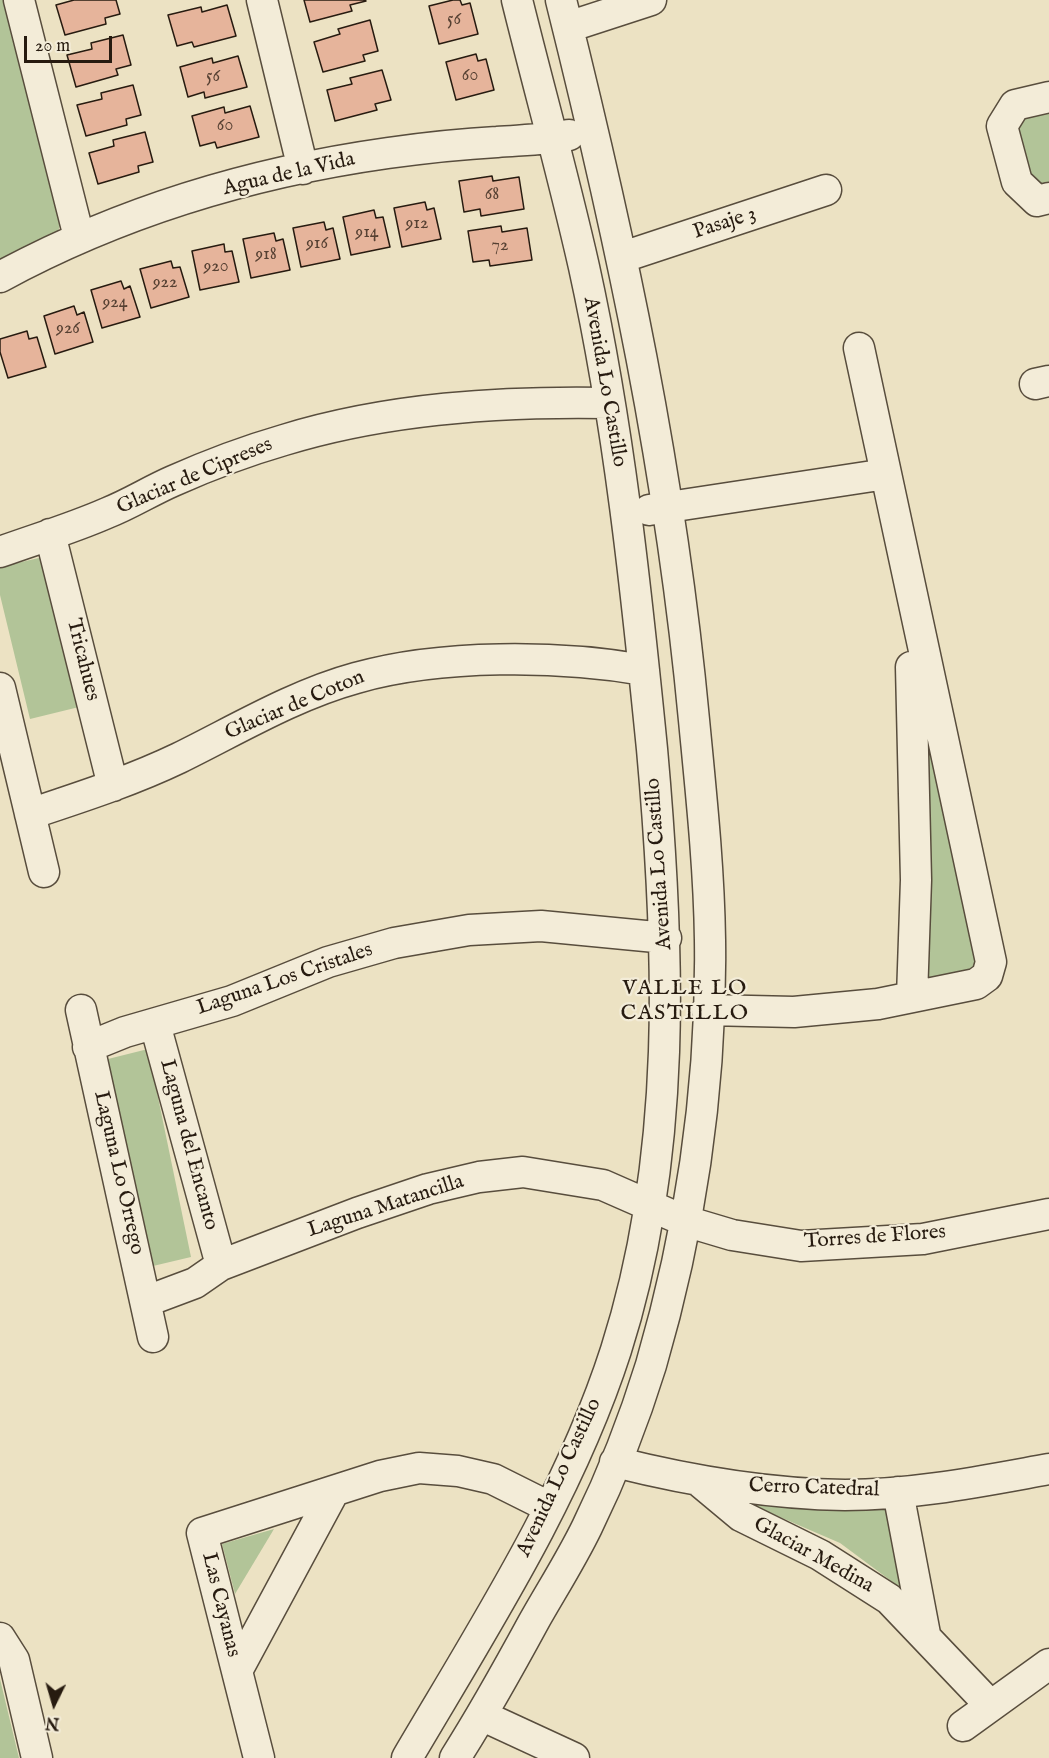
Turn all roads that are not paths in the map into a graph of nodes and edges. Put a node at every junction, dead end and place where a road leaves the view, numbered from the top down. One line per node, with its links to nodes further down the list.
1 (19, 0): 12 (street)
2 (262, 0): 9 (street)
3 (517, 0): 8 (street, Avenida Lo Castillo)
4 (651, 0): 5 (street)
5 (565, 14): 7 (street, Avenida Lo Castillo)
6 (1049, 97): 11 (street)
7 (593, 130): 8 (street, Agua de la Vida); 13 (street, Avenida Lo Castillo)
8 (552, 139): 9 (street, Agua de la Vida); 16 (street, Avenida Lo Castillo)
9 (303, 169): 12 (street, Agua de la Vida)
10 (826, 190): 13 (street, Pasaje 3)
11 (1049, 198)
12 (79, 237): 14 (street, Agua de la Vida)
13 (623, 257): 18 (street, Avenida Lo Castillo)
14 (0, 277)
15 (859, 348): 17 (street)
16 (609, 403): 19 (street, Avenida Lo Castillo); 20 (street, Glaciar de Cipreses)
17 (886, 474): 18 (street); 22 (street)
18 (669, 507): 19 (street); 31 (street, Avenida Lo Castillo)
19 (627, 514): 23 (street, Avenida Lo Castillo)
20 (50, 534): 21 (street, Glaciar de Cipreses); 25 (street, Tricahues)
21 (0, 552)
22 (906, 571): 29 (street); 29 (street)
23 (644, 670): 25 (street, Glaciar de Coton); 28 (street, Avenida Lo Castillo)
24 (0, 687): 26 (street)
25 (113, 786): 26 (street, Glaciar de Coton)
26 (30, 814): 27 (street)
27 (45, 872)
28 (666, 938): 32 (street, Laguna Los Cristales); 34 (street, Avenida Lo Castillo)
29 (912, 997): 31 (street)
30 (81, 1010): 33 (street, Laguna Lo Orrego)
31 (708, 1010): 34 (street, Avenida Lo Castillo)
32 (154, 1024): 33 (street, Laguna Los Cristales); 36 (street, Laguna del Encanto)
33 (88, 1047): 37 (street, Laguna Lo Orrego)
34 (667, 1213): 35 (street, Torres de Flores); 36 (street, Laguna Matancilla); 39 (street, Avenida Lo Castillo); 44 (street, Avenida Lo Castillo)
35 (1049, 1214)
36 (221, 1265): 37 (street, Laguna Matancilla)
37 (147, 1301): 38 (street, Laguna Lo Orrego)
38 (153, 1337)
39 (615, 1462): 41 (street, Cerro Catedral); 50 (street, Avenida Lo Castillo)
40 (1049, 1469): 43 (street, Cerro Catedral)
41 (698, 1480): 43 (street, Cerro Catedral); 45 (street, Glaciar Medina)
42 (334, 1491): 44 (street, Las Cayanas); 48 (street, Las Cayanas); 48 (street, Las Cayanas)
43 (898, 1492): 45 (street)
44 (549, 1507): 54 (street, Avenida Lo Castillo)
45 (924, 1634): 49 (street, Glaciar Medina)
46 (0, 1638): 52 (street)
47 (1049, 1664): 49 (street)
48 (237, 1671): 53 (street, Las Cayanas)
49 (990, 1705): 51 (street)
50 (483, 1716): 55 (street, Avenida Lo Castillo); 56 (street)
51 (963, 1726)
52 (37, 1758)
53 (258, 1758)
54 (407, 1758)
55 (455, 1758)
56 (574, 1758)

